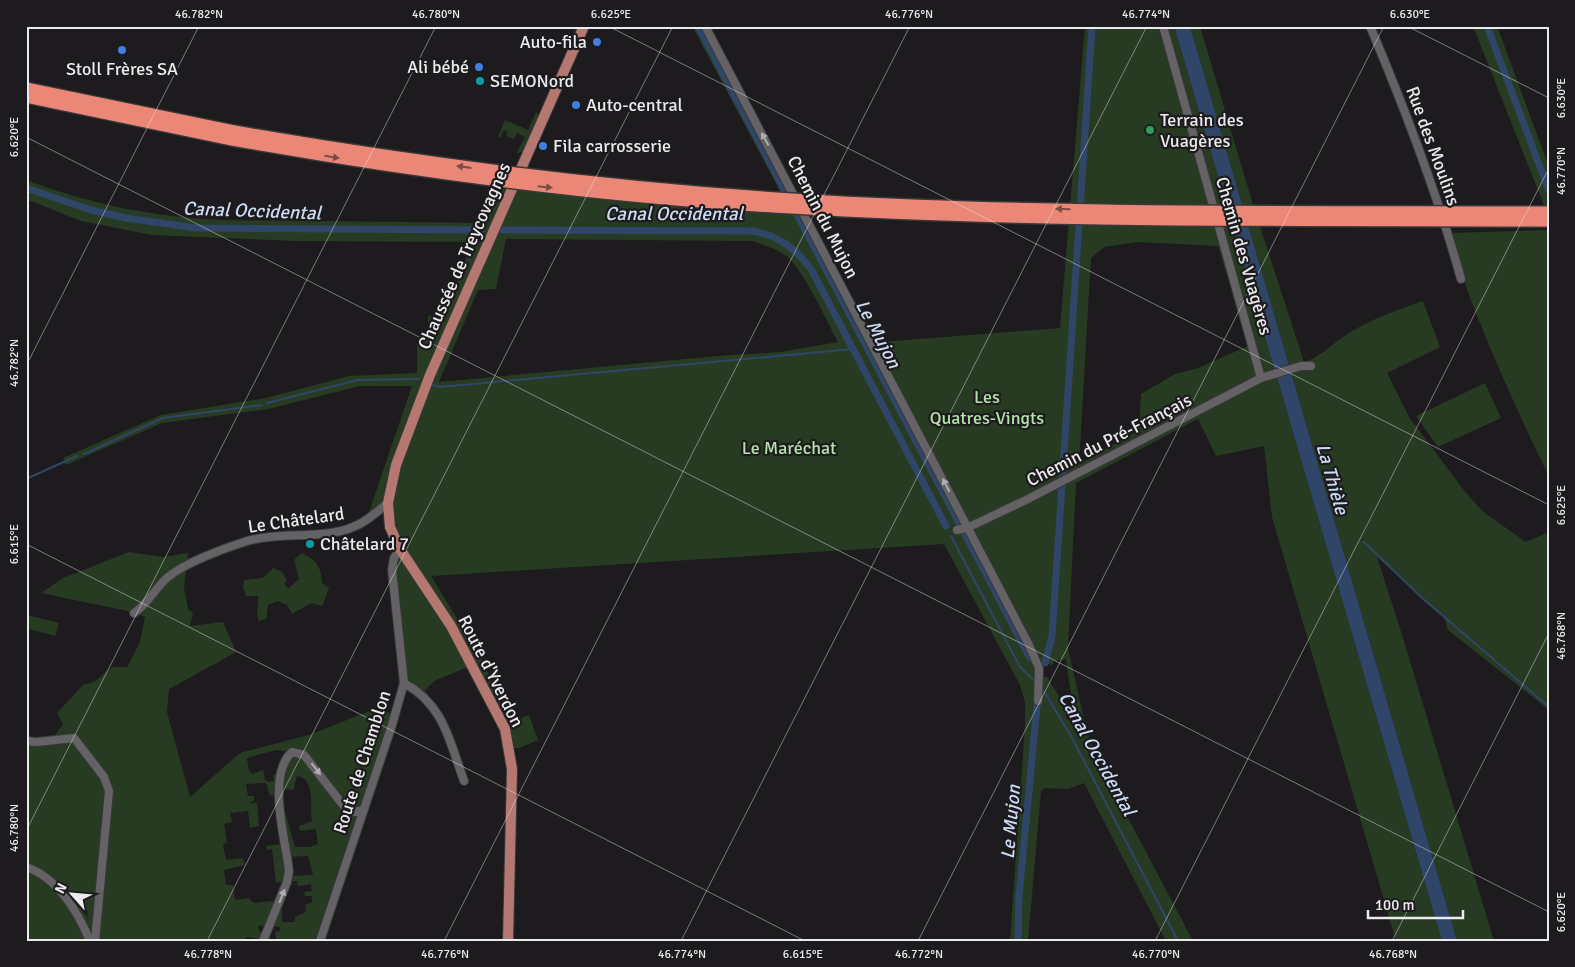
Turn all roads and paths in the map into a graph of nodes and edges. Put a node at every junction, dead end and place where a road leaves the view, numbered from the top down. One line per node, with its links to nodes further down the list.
1 (584, 26): 12 (main road, Chaussée de Treycovagnes)
2 (705, 26): 13 (street, Chemin du Mujon, one-way to 2)
3 (1163, 26): 11 (street, Chemin des Vuagères)
4 (1370, 26): 9 (street, Rue des Moulins)
5 (26, 88): 7 (highway, one-way to 5, bridge)
6 (26, 97): 8 (highway, one-way to 8, bridge)
7 (1549, 212)
8 (1549, 221)
9 (1461, 279)
10 (1311, 366): 11 (street, Chemin du Pré-Français)
11 (1263, 377): 13 (street, Chemin du Pré-Français)
12 (388, 503): 15 (main road); 16 (street, Le Châtelard)
13 (970, 527): 14 (street, Chemin du Pré-Français); 18 (street, Chemin du Mujon)
14 (957, 530)
15 (400, 549): 17 (street, Route de Chamblon); 27 (main road, Route d'Yverdon)
16 (134, 613)
17 (404, 683): 20 (street); 21 (street, Route de Chamblon)
18 (1038, 701)
19 (26, 741): 24 (street)
20 (464, 781)
21 (364, 810): 25 (street, one-way to 21); 26 (street, Route de Chamblon)
22 (26, 867): 23 (street)
23 (90, 941)
24 (94, 941)
25 (263, 941)
26 (320, 941)
27 (508, 941)

